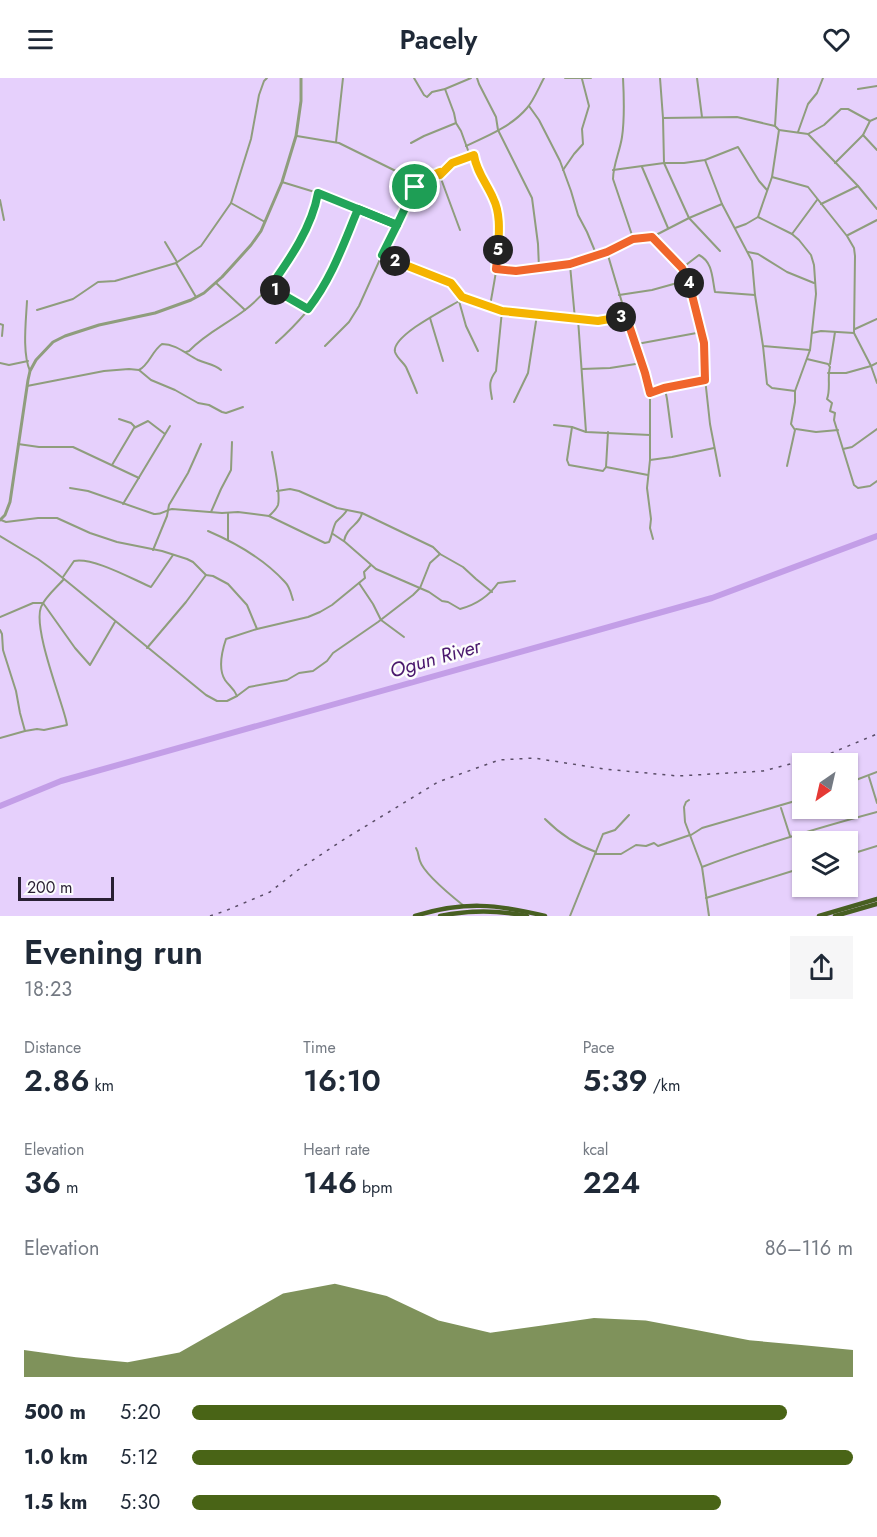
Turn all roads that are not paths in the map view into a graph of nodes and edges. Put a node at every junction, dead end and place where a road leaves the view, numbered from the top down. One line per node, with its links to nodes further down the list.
1 (267, 78): 52 (street)
2 (301, 78): 31 (street)
3 (343, 78): 32 (street)
4 (414, 78): 17 (street)
5 (469, 78): 17 (street)
6 (477, 78): 26 (street)
7 (544, 78): 19 (street)
8 (565, 78): 15 (street)
9 (591, 78): 15 (street)
10 (623, 78): 42 (street)
11 (660, 78): 21 (street)
12 (697, 78): 20 (street)
13 (778, 78): 25 (street)
14 (823, 78): 28 (street)
15 (582, 79): 41 (street)
16 (877, 86): 18 (street)
17 (445, 89): 24 (street)
18 (858, 89)
19 (529, 106): 26 (street); 41 (street)
20 (702, 117): 21 (street); 25 (street)
21 (663, 118): 38 (street)
22 (877, 118): 23 (street)
23 (870, 121): 29 (street); 30 (street)
24 (456, 123): 33 (street); 34 (street)
25 (775, 126): 27 (street)
26 (498, 130): 34 (street); 78 (street)
27 (779, 130): 28 (street); 44 (street)
28 (798, 132): 29 (street)
29 (808, 134): 39 (street)
30 (862, 135): 35 (street); 39 (street)
31 (296, 136): 32 (street); 45 (street)
32 (336, 142): 46 (street)
33 (411, 143)
34 (466, 146): 36 (street)
35 (877, 150)
36 (474, 155): 43 (street); 80 (street)
37 (705, 160): 38 (street); 48 (street); 53 (street)
38 (664, 163): 40 (street); 58 (street)
39 (835, 163): 47 (street)
40 (642, 167): 42 (street); 63 (street)
41 (563, 170): 75 (street)
42 (613, 170): 69 (street)
43 (440, 175): 46 (street); 65 (street)
44 (772, 177): 48 (street); 51 (street)
45 (282, 182): 49 (street); 61 (street)
46 (415, 183): 62 (street)
47 (858, 186): 54 (street); 56 (street)
48 (767, 190): 57 (street)
49 (318, 193): 55 (street); 84 (street)
50 (0, 200): 59 (street)
51 (817, 200): 54 (street); 66 (street)
52 (231, 203): 61 (street); 76 (street)
53 (722, 204): 58 (street); 64 (street)
54 (821, 204): 67 (street)
55 (358, 209): 62 (street); 92 (street)
56 (877, 210)
57 (758, 217): 64 (street); 66 (street)
58 (689, 218): 63 (street); 71 (street)
59 (4, 220)
60 (877, 220): 67 (street)
61 (265, 222): 82 (street)
62 (397, 225): 74 (street)
63 (668, 228): 68 (street)
64 (734, 228): 73 (street)
65 (460, 230)
66 (792, 234): 83 (street)
67 (847, 236): 102 (street)
68 (652, 237): 69 (street); 79 (street)
69 (633, 239): 72 (street)
70 (165, 242): 76 (street)
71 (720, 251)
72 (607, 252): 75 (street); 85 (street)
73 (748, 252): 83 (street); 86 (street)
74 (382, 255): 88 (street); 109 (street)
75 (597, 256): 77 (street)
76 (177, 263): 87 (street); 93 (street)
77 (570, 264): 78 (street); 99 (street)
78 (539, 268): 80 (street)
79 (682, 268): 81 (street); 86 (street)
80 (496, 269): 91 (street)
81 (688, 280): 85 (street); 103 (street)
82 (216, 283): 87 (street); 94 (street)
83 (814, 283): 105 (street)
84 (270, 287): 92 (street); 94 (street)
85 (620, 295): 97 (street)
86 (755, 295): 110 (street)
87 (197, 297): 125 (street)
88 (462, 297): 90 (street); 91 (street)
89 (27, 301): 115 (street)
90 (459, 301): 98 (street); 112 (street)
91 (489, 307): 95 (street)
92 (308, 309): 107 (street)
93 (37, 310)
94 (244, 310): 113 (street)
95 (502, 311): 96 (street); 134 (street)
96 (537, 315): 99 (street); 135 (street)
97 (626, 316): 99 (street); 108 (street)
98 (430, 318): 116 (street); 132 (street)
99 (576, 319): 122 (street)
100 (877, 319): 102 (street)
101 (0, 324): 106 (street)
102 (854, 331): 104 (street); 120 (street)
103 (702, 332): 108 (street); 127 (street)
104 (835, 332): 105 (street); 121 (street)
105 (811, 333): 111 (street)
106 (2, 336)
107 (276, 343)
108 (636, 345): 118 (street)
109 (325, 346)
110 (763, 346): 111 (street); 131 (street)
111 (810, 350): 114 (street)
112 (478, 351)
113 (186, 352): 123 (street); 124 (street)
114 (807, 359): 121 (street); 131 (street)
115 (28, 362): 117 (street); 125 (street)
116 (443, 362)
117 (0, 363)
118 (642, 363): 122 (street); 133 (street)
119 (877, 363): 120 (street)
120 (872, 366): 126 (street); 128 (street)
121 (830, 367): 126 (street)
122 (582, 369): 145 (street)
123 (139, 370): 129 (street); 136 (street)
124 (221, 370)
125 (30, 371): 129 (street)
126 (828, 374): 144 (street)
127 (705, 380): 130 (street); 153 (street)
128 (877, 383)
129 (27, 386): 151 (street)
130 (664, 388): 133 (street); 149 (street)
131 (795, 391): 143 (street)
132 (417, 393)
133 (650, 393): 148 (street)
134 (492, 399)
135 (514, 402)
136 (243, 407)
137 (119, 418): 140 (street)
138 (554, 425): 141 (street)
139 (170, 426): 147 (street)
140 (135, 427): 147 (street); 157 (street)
141 (572, 427): 145 (street); 159 (street)
142 (877, 429): 154 (street)
143 (795, 430): 144 (street); 158 (street)
144 (837, 430): 154 (street)
145 (586, 432): 146 (street)
146 (608, 432): 148 (street); 159 (street)
147 (165, 434): 162 (street)
148 (650, 435): 156 (street)
149 (672, 437)
150 (232, 441): 169 (street)
151 (18, 444): 157 (street); 173 (street)
152 (201, 444): 167 (street)
153 (714, 448): 156 (street); 161 (street)
154 (843, 449): 163 (street)
155 (272, 452): 165 (street)
156 (650, 460): 160 (street)
157 (112, 465): 162 (street)
158 (788, 466)
159 (606, 467): 160 (street)
160 (648, 475): 177 (street)
161 (720, 476)
162 (139, 478): 166 (street)
163 (877, 481)
164 (70, 488): 166 (street)
165 (277, 490): 168 (street); 172 (street)
166 (123, 504): 167 (street)
167 (168, 510): 169 (street); 180 (street)
168 (347, 510): 171 (street); 175 (street)
169 (211, 512): 170 (street)
170 (228, 513): 172 (street); 178 (street)
171 (362, 513): 179 (street); 181 (street)
172 (269, 516): 175 (street)
173 (0, 520): 180 (street)
174 (208, 531): 178 (street)
175 (333, 534): 179 (street)
176 (0, 536): 185 (street)
177 (653, 539)
178 (228, 541): 190 (street)
179 (344, 541): 183 (street)
180 (153, 550): 182 (street)
181 (440, 554): 188 (street); 189 (street)
182 (173, 555): 184 (street); 185 (street)
183 (371, 566): 187 (street); 188 (street)
184 (206, 575): 195 (street); 198 (street)
185 (63, 578): 191 (street); 194 (street)
186 (515, 581): 189 (street)
187 (359, 583): 193 (street); 195 (street)
188 (420, 588): 189 (street); 193 (street)
189 (492, 592)
190 (292, 600)
191 (43, 603): 192 (street); 194 (street); 200 (street)
192 (0, 617)
193 (381, 620): 197 (street); 199 (street)
194 (115, 622): 198 (street)
195 (257, 629): 199 (street)
196 (0, 630): 200 (street)
197 (404, 637)
198 (147, 648): 199 (street)
199 (237, 696)
200 (25, 731): 201 (street)
201 (0, 738)
202 (877, 772): 203 (street)
203 (868, 776): 204 (street); 207 (street)
204 (858, 780)
205 (689, 800): 212 (street)
206 (792, 802): 208 (street)
207 (877, 803)
208 (780, 806): 212 (street); 213 (street)
209 (877, 812): 213 (street)
210 (628, 816): 217 (street)
211 (545, 819): 217 (street)
212 (690, 835): 217 (street); 218 (street)
213 (790, 836): 218 (street)
214 (877, 846): 216 (street)
215 (416, 848): 223 (street)
216 (858, 852)
217 (596, 853): 228 (street)
218 (702, 867): 220 (street)
219 (792, 871): 220 (street)
220 (706, 898): 229 (street)
221 (877, 899): 230 (highway)
222 (877, 904): 231 (highway)
223 (464, 906): 224 (highway); 227 (highway)
224 (415, 916)
225 (440, 916): 226 (highway)
226 (527, 916)
227 (545, 916)
228 (570, 916)
229 (709, 916)
230 (819, 916)
231 (835, 916)

